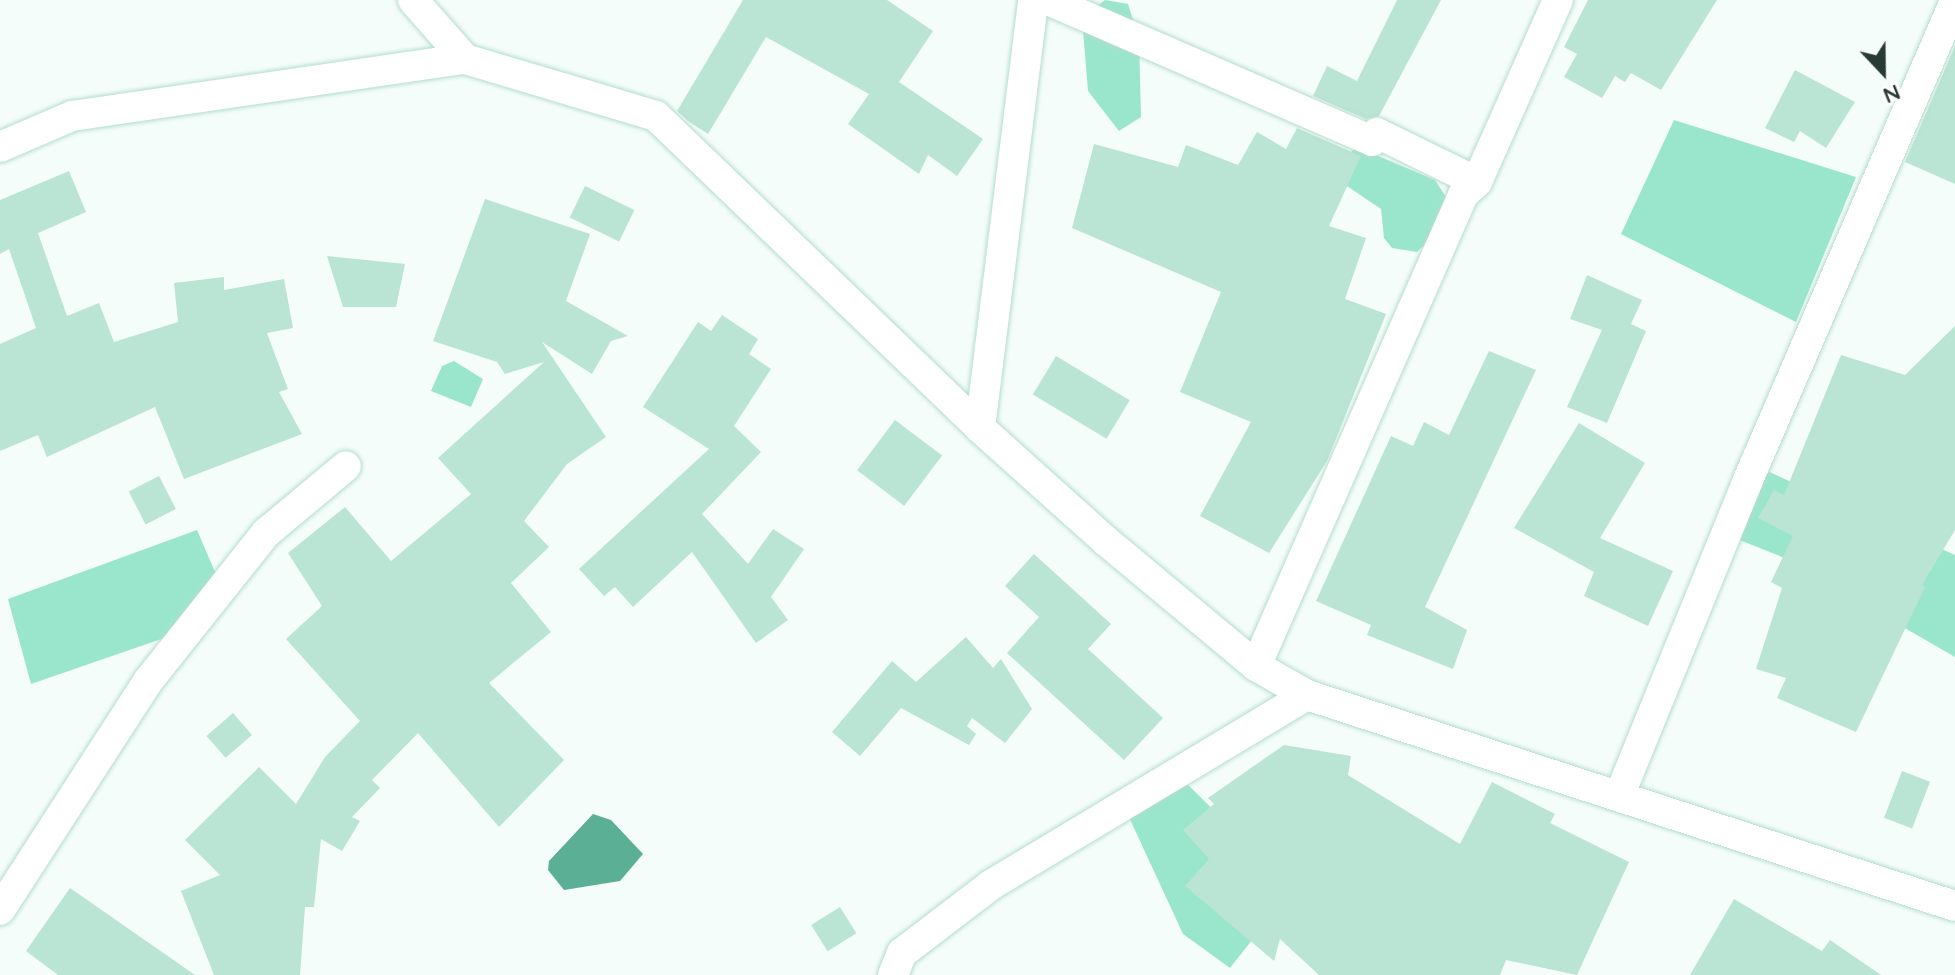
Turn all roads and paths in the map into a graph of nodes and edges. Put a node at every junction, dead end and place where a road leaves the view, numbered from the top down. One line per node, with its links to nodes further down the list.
1 (413, 0): 6 (street)
2 (1033, 0): 9 (street)
3 (1048, 0): 8 (street)
4 (1558, 0): 8 (street)
5 (1955, 1): 13 (street)
6 (465, 59): 7 (street); 9 (street)
7 (0, 147)
8 (1477, 182): 11 (street)
9 (980, 428): 11 (street)
10 (346, 466): 15 (street)
11 (1256, 666): 12 (street)
12 (1307, 695): 13 (street); 16 (street)
13 (1620, 794): 14 (street)
14 (1955, 906)
15 (0, 910)
16 (893, 975)

